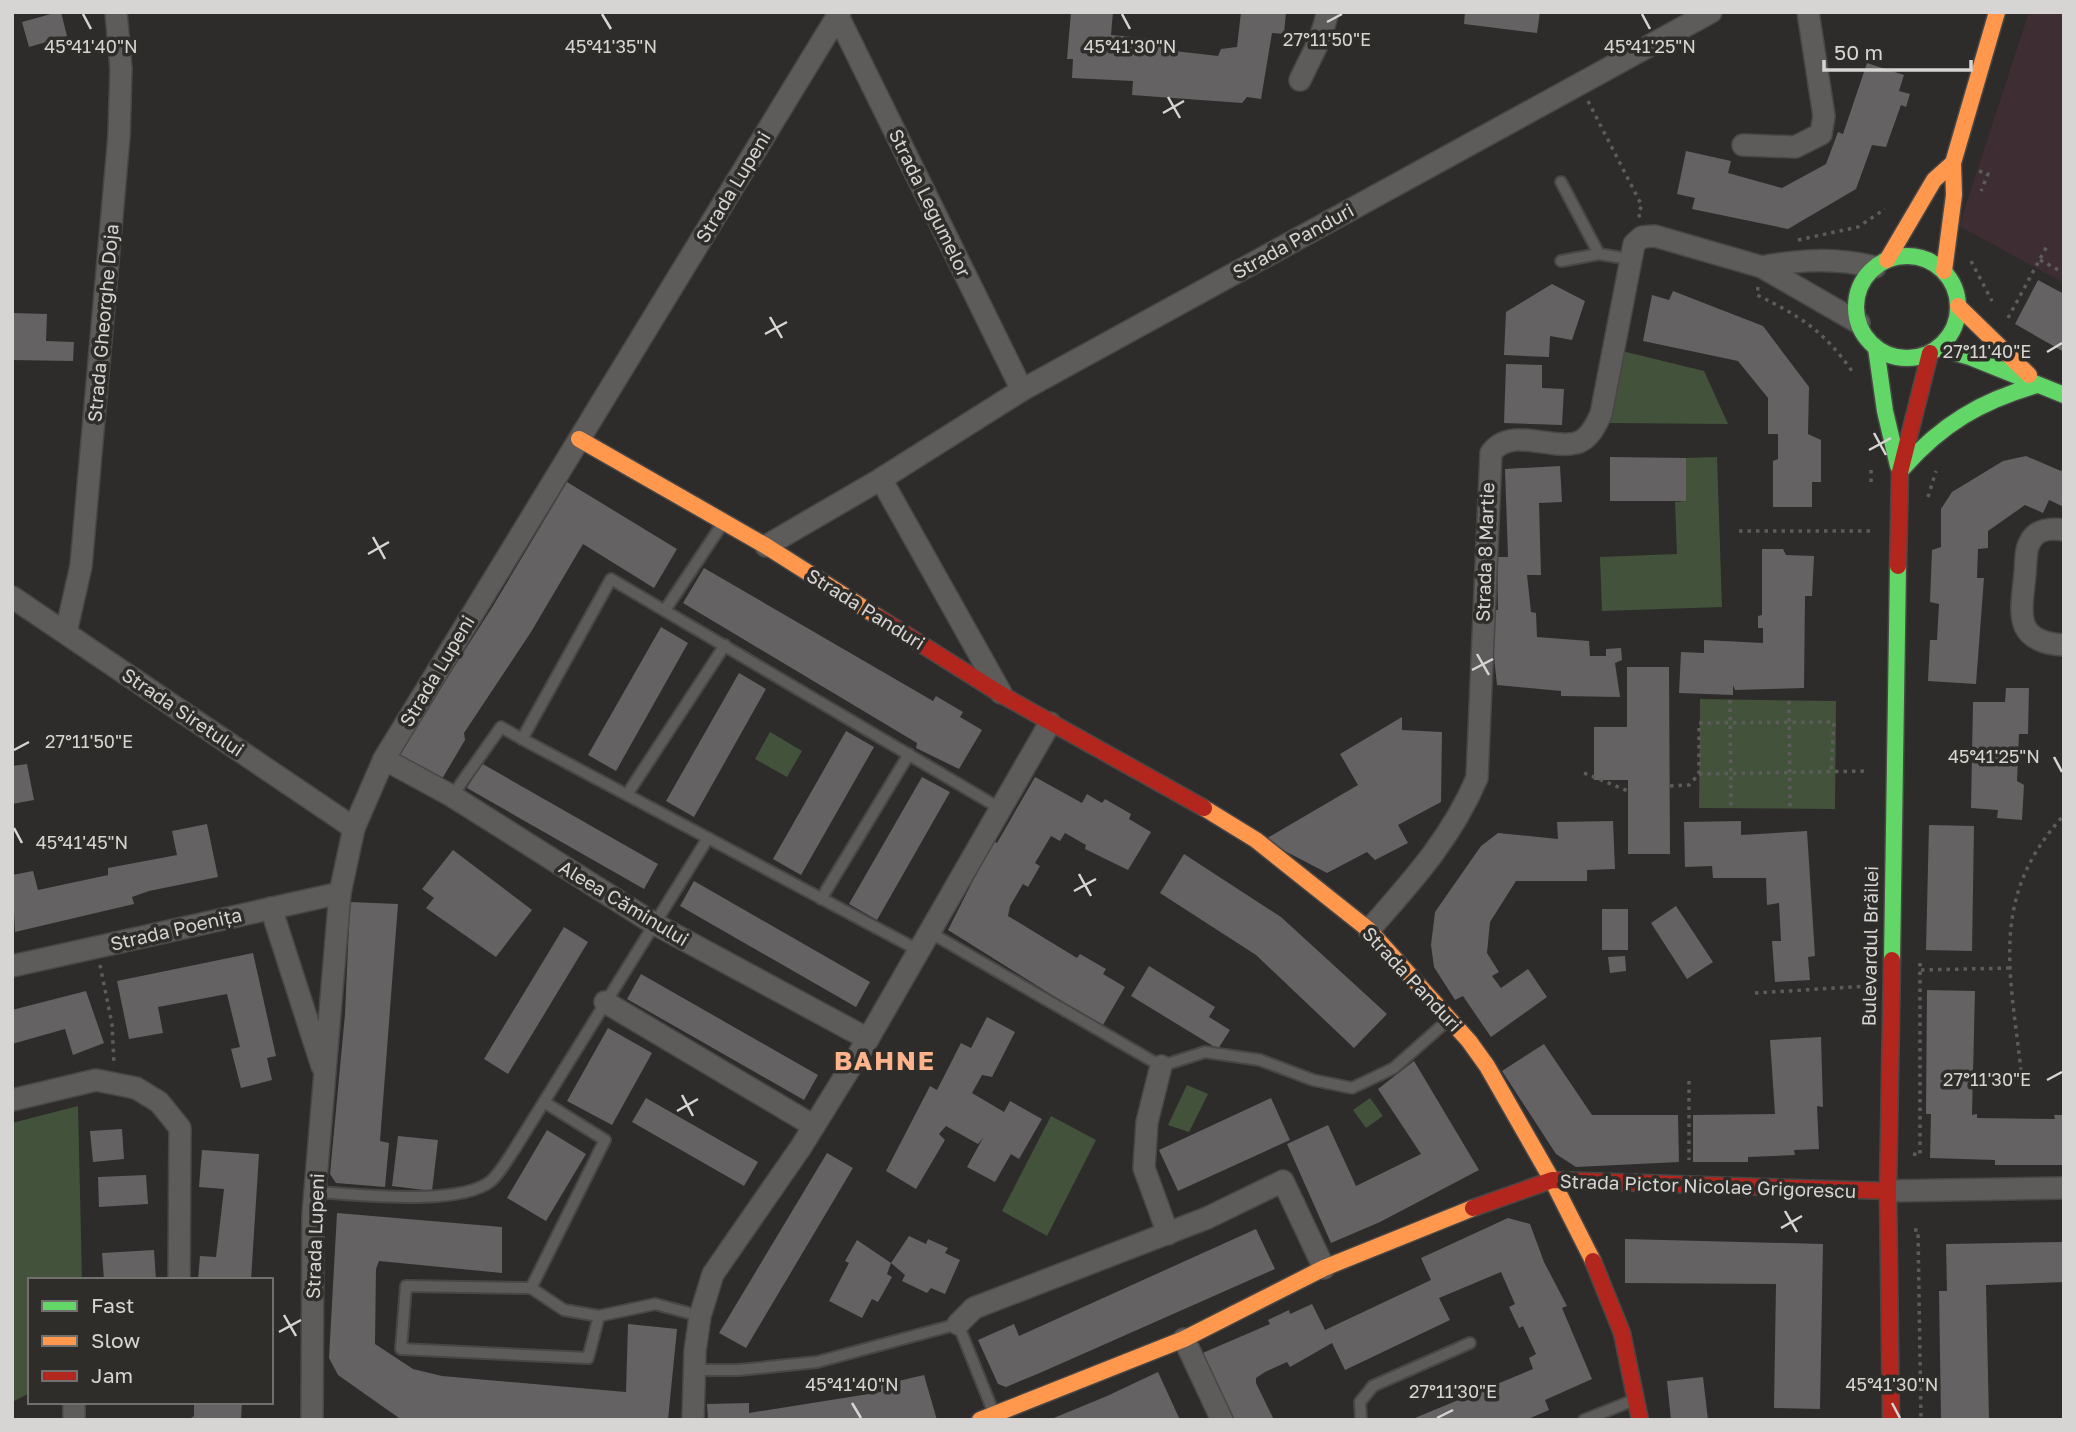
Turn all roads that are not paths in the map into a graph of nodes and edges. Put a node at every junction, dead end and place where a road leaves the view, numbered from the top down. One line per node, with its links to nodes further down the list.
1 (116, 12): 32 (street, Strada Gheorghe Doja)
2 (1328, 12): 7 (street)
3 (1711, 12): 22 (street, Strada Panduri)
4 (1808, 12): 8 (street)
5 (1997, 12): 9 (street)
6 (838, 13): 22 (street, Strada Legumelor); 24 (street, Strada Lupeni)
7 (1300, 80)
8 (1743, 145)
9 (1953, 163): 14 (street); 16 (street)
10 (1562, 182): 11 (lane)
11 (1599, 254): 12 (lane); 13 (lane)
12 (1629, 259): 15 (street, Strada 8 Martie); 49 (street, Strada 8 Martie)
13 (1561, 261)
14 (1881, 263): 15 (street); 16 (street); 18 (street)
15 (1762, 267): 18 (street)
16 (1944, 271): 17 (street)
17 (1958, 306): 20 (street); 21 (street)
18 (1858, 323): 19 (street)
19 (1876, 348): 20 (street); 25 (street, Bulevardul Brăilei)
20 (1934, 351): 21 (street); 25 (street, Bulevardul Brăilei)
21 (2037, 385): 23 (street); 25 (street)
22 (1022, 390): 26 (street, Strada Panduri)
23 (2064, 395)
24 (579, 439): 27 (street, Strada Panduri); 39 (street, Strada Lupeni)
25 (1900, 472): 62 (street, Bulevardul Brăilei)
26 (881, 479): 29 (street, Strada Panduri); 35 (street)
27 (723, 523): 29 (street, Strada Panduri); 31 (lane)
28 (2064, 530): 33 (street)
29 (765, 546): 35 (street, Strada Panduri)
30 (12, 597): 32 (street, Strada Siretului)
31 (665, 610): 34 (lane); 37 (lane)
32 (66, 632): 43 (street, Strada Siretului)
33 (2064, 645)
34 (725, 646): 38 (lane); 40 (lane)
35 (1002, 695): 36 (street, Strada Panduri)
36 (1050, 723): 42 (street); 49 (street, Strada Panduri)
37 (522, 739): 40 (lane); 41 (lane)
38 (909, 754): 42 (lane); 46 (lane)
39 (384, 759): 41 (street, Aleea Căminului); 43 (street, Strada Lupeni)
40 (628, 793): 44 (lane)
41 (452, 796): 48 (street, Aleea Căminului)
42 (1001, 809): 50 (street)
43 (354, 828): 45 (street, Strada Lupeni)
44 (708, 838): 46 (lane); 48 (lane)
45 (340, 893): 47 (street, Strada Poenița); 56 (street, Strada Lupeni)
46 (821, 899): 50 (lane)
47 (271, 908): 51 (street, Strada Poenița); 56 (street)
48 (653, 923): 52 (lane); 54 (street, Aleea Căminului)
49 (1369, 930): 53 (street, Strada Panduri)
50 (925, 942): 54 (street); 55 (lane)
51 (12, 966)
52 (605, 1002): 58 (lane); 59 (street)
53 (1450, 1019): 55 (lane); 60 (street, Strada Panduri)
54 (868, 1039): 59 (street)
55 (1161, 1066): 64 (street)
56 (325, 1075): 63 (street, Strada Lupeni)
57 (12, 1100): 66 (street)
58 (544, 1102): 63 (lane); 67 (lane)
59 (814, 1126): 69 (street)
60 (1552, 1180): 62 (street, Strada Pictor Nicolae Grigorescu); 65 (street, Strada Pictor Nicolae Grigorescu); 74 (street, Strada Panduri)
61 (2064, 1188): 62 (street, Strada Pictor Nicolae Grigorescu)
62 (1888, 1191): 82 (street, Bulevardul Brăilei)
63 (315, 1192): 76 (street, Strada Lupeni)
64 (1168, 1234): 65 (street); 70 (street)
65 (1324, 1268): 71 (street, Strada Pictor Nicolae Grigorescu)
66 (179, 1278)
67 (531, 1288): 68 (lane); 68 (lane)
68 (599, 1316): 69 (lane)
69 (699, 1316): 73 (street)
70 (958, 1324): 73 (lane); 75 (lane)
71 (1184, 1339): 75 (street, Strada Pictor Nicolae Grigorescu); 78 (street)
72 (1470, 1343): 79 (lane)
73 (694, 1370): 77 (street)
74 (1637, 1399): 80 (lane); 81 (street, Strada Panduri)
75 (987, 1417)
76 (312, 1420)
77 (693, 1420)
78 (1222, 1420)
79 (1361, 1420)
80 (1584, 1420)
81 (1640, 1420)
82 (1891, 1420)

